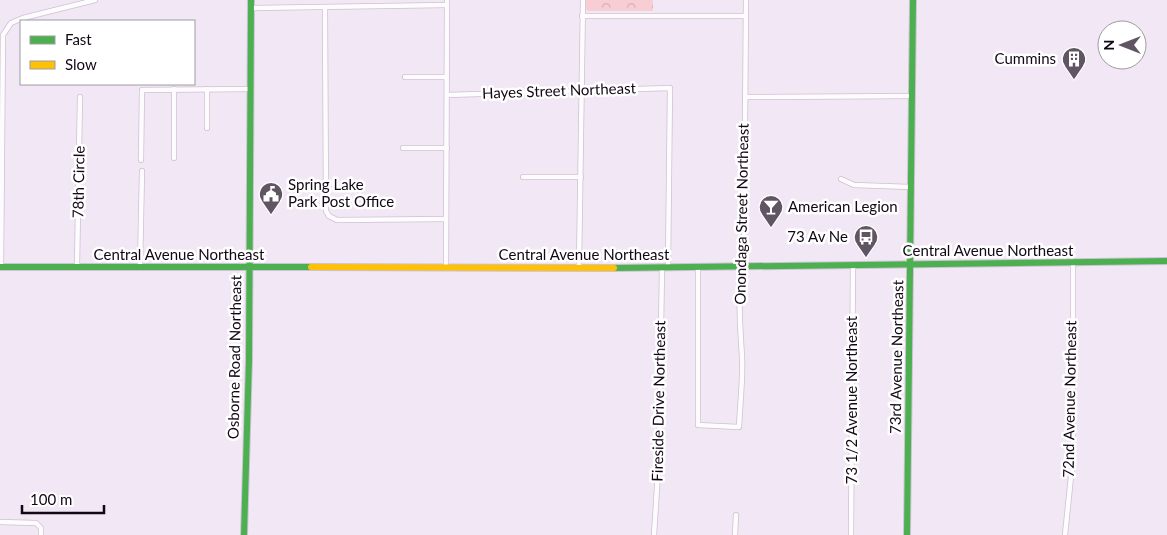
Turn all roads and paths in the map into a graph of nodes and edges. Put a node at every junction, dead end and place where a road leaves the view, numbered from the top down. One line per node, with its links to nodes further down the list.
1 (95, 0): 40 (street)
2 (582, 0): 8 (street)
3 (746, 0): 9 (street, Onondaga Street Northeast)
4 (913, 0): 18 (street, 73rd Avenue Northeast)
5 (448, 3): 7 (street); 11 (street)
6 (250, 4): 7 (street); 15 (street, Osborne Road Northeast)
7 (325, 8): 31 (street)
8 (582, 16): 9 (street); 16 (street)
9 (746, 16): 20 (street, Onondaga Street Northeast)
10 (405, 77): 11 (street)
11 (447, 77): 17 (street)
12 (670, 88): 16 (street, Hayes Street Northeast); 44 (street, Fireside Drive Northeast)
13 (174, 89): 14 (street); 24 (street); 25 (street)
14 (207, 89): 15 (street); 21 (street)
15 (250, 89): 42 (street, Osborne Road Northeast)
16 (582, 90): 17 (street, Hayes Street Northeast); 27 (street)
17 (447, 95): 23 (street)
18 (912, 96): 20 (street); 30 (street, 73rd Avenue Northeast)
19 (80, 97): 36 (street, 78th Circle)
20 (745, 97): 39 (street, Onondaga Street Northeast)
21 (207, 128)
22 (403, 148): 23 (street)
23 (447, 148): 31 (street)
24 (174, 158)
25 (141, 160)
26 (142, 171): 41 (street)
27 (581, 176): 28 (street); 37 (street)
28 (522, 177)
29 (841, 179): 30 (street)
30 (911, 187): 33 (street, 73rd Avenue Northeast)
31 (446, 219): 43 (street)
32 (1167, 261): 34 (street, Central Avenue Northeast)
33 (911, 263): 34 (street, Central Avenue Northeast); 35 (street, Central Avenue Northeast); 52 (street, 73rd Avenue Northeast)
34 (1073, 263): 53 (street, 72nd Avenue Northeast)
35 (853, 266): 39 (street, Central Avenue Northeast); 51 (street, 73 1/2 Avenue Northeast)
36 (78, 267): 40 (street, Central Avenue Northeast); 41 (street, Central Avenue Northeast)
37 (579, 267): 43 (street, Central Avenue Northeast); 44 (street, Central Avenue Northeast)
38 (698, 267): 39 (street, Central Avenue Northeast); 39 (street, Onondaga Street Northeast); 44 (street, Central Avenue Northeast)
39 (742, 267)
40 (0, 268)
41 (140, 268): 42 (street, Central Avenue Northeast)
42 (249, 268): 43 (street, Central Avenue Northeast); 48 (street, Osborne Road Northeast)
43 (446, 268)
44 (665, 268): 49 (street, Fireside Drive Northeast)
45 (736, 515): 50 (street)
46 (0, 522): 47 (street)
47 (41, 535)
48 (244, 535)
49 (654, 535)
50 (736, 535)
51 (851, 535)
52 (907, 535)
53 (1064, 535)

